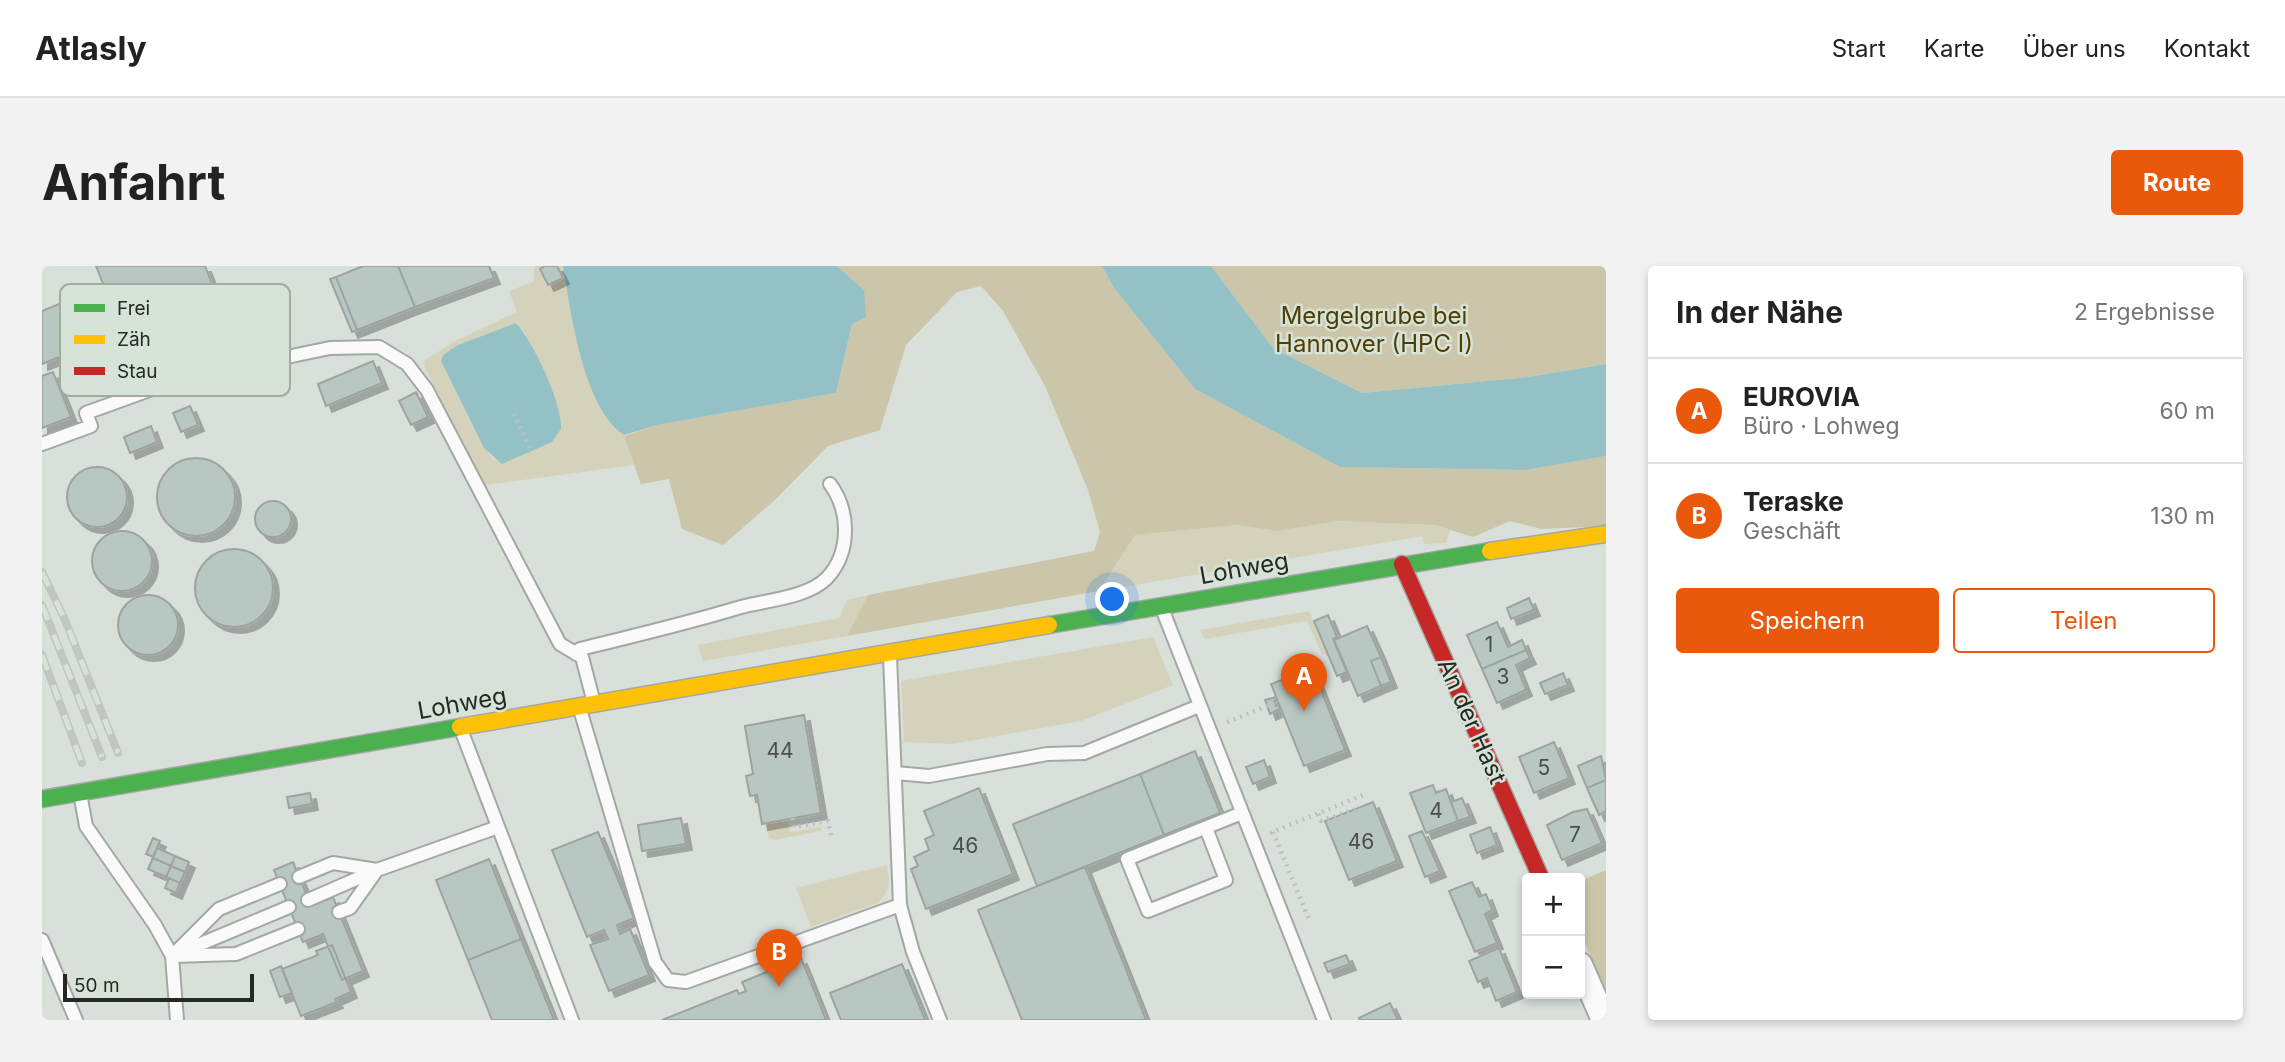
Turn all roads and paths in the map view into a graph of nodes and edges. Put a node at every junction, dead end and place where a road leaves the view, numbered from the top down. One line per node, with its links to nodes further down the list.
1 (290, 356): 11 (lane)
2 (133, 396): 4 (lane)
3 (514, 414): 5 (path)
4 (42, 444)
5 (532, 452)
6 (830, 484): 11 (lane)
7 (1606, 534): 8 (street, Lohweg)
8 (1402, 564): 9 (street, Lohweg); 31 (street, An der Hast)
9 (1161, 606): 10 (street, Lohweg); 14 (lane)
10 (890, 652): 13 (street, Lohweg); 17 (lane)
11 (576, 654): 13 (lane)
12 (1275, 703): 16 (path)
13 (586, 704): 15 (street, Lohweg); 35 (lane)
14 (1199, 706): 16 (lane); 17 (lane)
15 (460, 726): 18 (street, Lohweg); 25 (lane)
16 (1209, 730): 22 (lane)
17 (895, 773): 35 (lane)
18 (80, 792): 20 (street, Lohweg); 41 (lane)
19 (1366, 794): 23 (path)
20 (42, 799)
21 (1355, 809): 23 (path)
22 (1242, 813): 26 (lane); 29 (lane)
23 (1318, 814): 27 (path)
24 (793, 818): 28 (path)
25 (498, 827): 30 (lane); 45 (lane)
26 (1206, 828): 26 (lane)
27 (1273, 832): 29 (path); 38 (path)
28 (832, 840)
29 (1252, 840): 47 (lane)
30 (376, 870): 32 (lane); 34 (lane); 37 (lane)
31 (1539, 873)
32 (299, 877)
33 (280, 884): 41 (lane)
34 (308, 900)
35 (900, 905): 46 (lane)
36 (289, 907): 41 (lane)
37 (339, 912)
38 (1310, 922)
39 (298, 929): 41 (lane)
40 (42, 940): 43 (lane)
41 (172, 956): 44 (lane)
42 (1585, 976): 48 (street)
43 (76, 1020)
44 (177, 1020)
45 (572, 1020)
46 (940, 1020)
47 (1324, 1020)
48 (1604, 1020)

